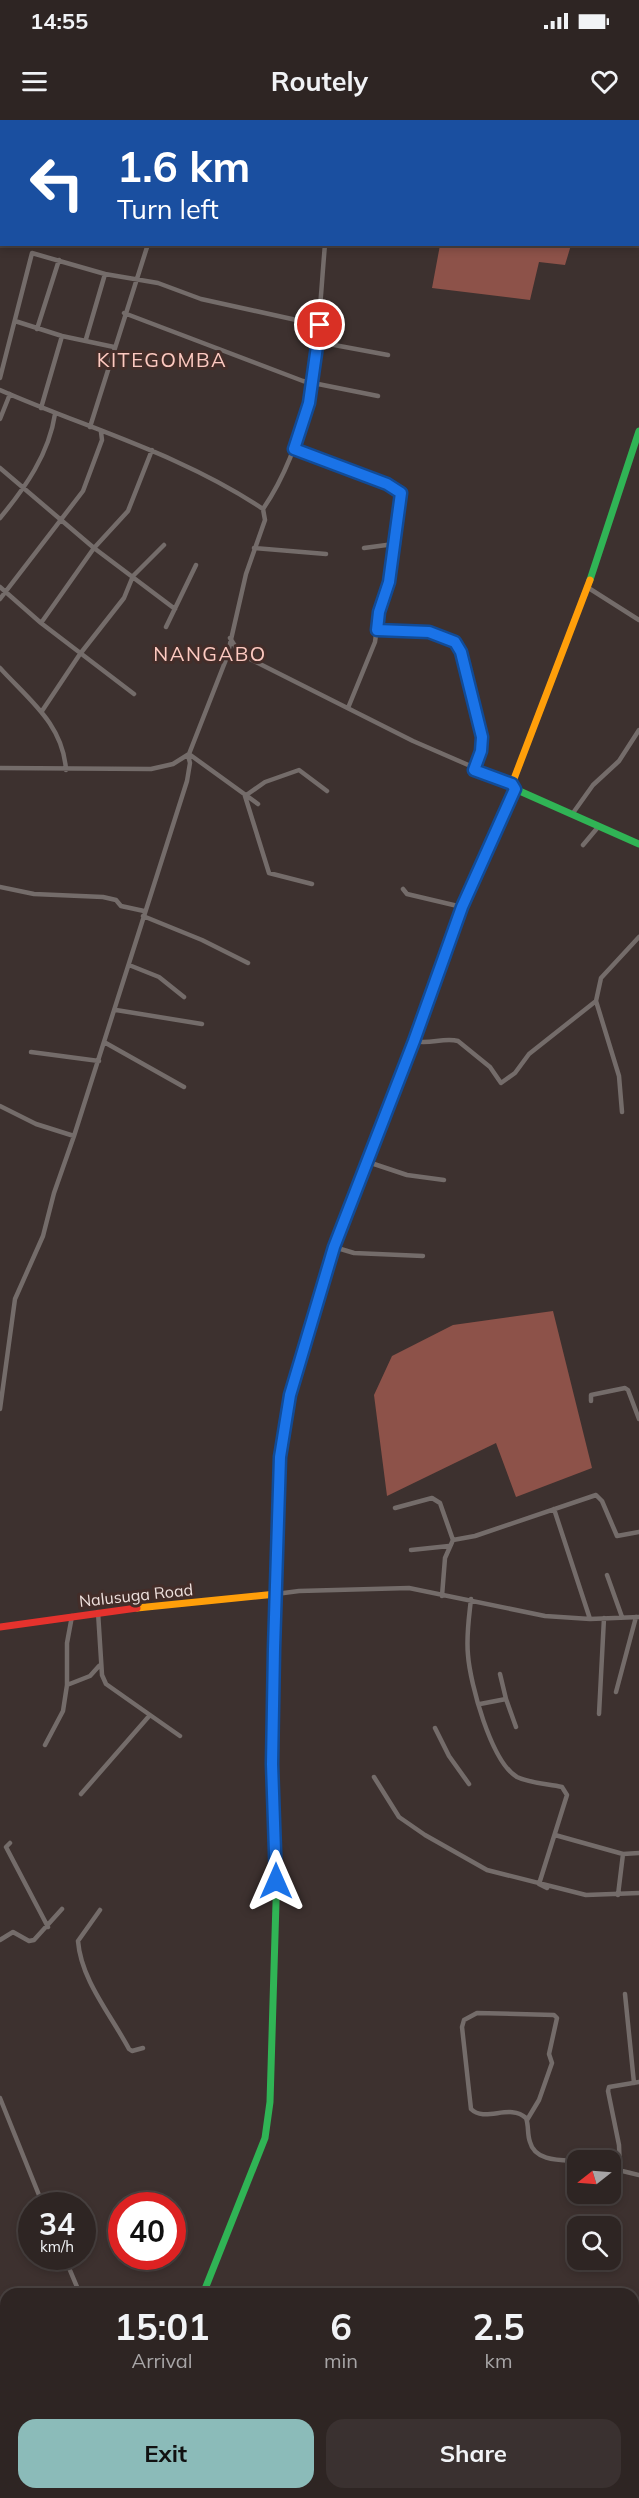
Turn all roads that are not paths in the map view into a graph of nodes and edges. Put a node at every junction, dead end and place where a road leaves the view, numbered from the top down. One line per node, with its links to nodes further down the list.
1 (147, 246): 5 (street)
2 (325, 246): 8 (street)
3 (59, 260): 4 (street); 7 (street); 9 (street)
4 (105, 274): 5 (street); 11 (street)
5 (136, 279): 6 (street); 8 (street)
6 (124, 313): 13 (street); 16 (street)
7 (15, 321): 9 (street); 15 (street)
8 (320, 325): 12 (street)
9 (37, 329): 10 (street)
10 (62, 336): 11 (street); 20 (street)
11 (86, 339): 13 (street)
12 (318, 342): 14 (street); 16 (street)
13 (114, 347): 23 (street)
14 (388, 355)
15 (0, 378)
16 (313, 382): 19 (street); 26 (street)
17 (0, 390): 18 (street)
18 (10, 394): 20 (street); 22 (street)
19 (378, 396)
20 (41, 408): 21 (street)
21 (55, 414): 23 (street); 29 (street)
22 (0, 419)
23 (90, 427): 25 (street)
24 (639, 431): 42 (street)
25 (101, 432): 27 (street); 32 (street)
26 (294, 449): 30 (street); 33 (street)
27 (152, 450): 30 (street); 35 (street)
28 (0, 468): 29 (street)
29 (26, 487): 31 (street); 32 (street)
30 (263, 509): 36 (street)
31 (0, 518)
32 (63, 520): 35 (street); 43 (street)
33 (397, 544): 37 (street); 49 (street)
34 (164, 545): 40 (street)
35 (94, 548): 40 (street); 47 (street)
36 (253, 548): 38 (street); 50 (street)
37 (364, 548)
38 (326, 554)
39 (196, 565): 45 (street)
40 (133, 576): 45 (street); 51 (street)
41 (0, 587): 43 (street)
42 (586, 587): 46 (street); 63 (street)
43 (5, 591): 44 (street); 47 (street)
44 (0, 599)
45 (175, 609): 48 (street)
46 (639, 620)
47 (41, 623): 51 (street)
48 (166, 627)
49 (377, 630): 56 (street); 62 (street)
50 (230, 638): 52 (street); 53 (street)
51 (80, 654): 55 (street); 57 (street)
52 (240, 654): 53 (street); 56 (street)
53 (227, 657): 59 (street)
54 (0, 668): 57 (street)
55 (134, 694)
56 (348, 708): 62 (street)
57 (42, 711): 61 (street)
58 (639, 730): 67 (street)
59 (189, 754): 61 (street); 65 (street); 75 (street)
60 (0, 768): 61 (street)
61 (66, 770)
62 (474, 770): 63 (street)
63 (514, 787): 67 (street); 74 (street)
64 (327, 791): 65 (street)
65 (245, 796): 66 (street); 71 (street)
66 (258, 804)
67 (573, 813): 68 (street)
68 (599, 826): 69 (street); 70 (street)
69 (583, 844)
70 (639, 844)
71 (312, 884)
72 (0, 887): 75 (street)
73 (403, 889): 74 (street)
74 (462, 907): 83 (street)
75 (143, 914): 77 (street); 78 (street)
76 (639, 937): 80 (street)
77 (248, 963)
78 (129, 965): 79 (street); 81 (street)
79 (184, 997)
80 (596, 1001): 83 (street); 89 (street)
81 (116, 1010): 82 (street); 84 (street)
82 (202, 1024)
83 (414, 1041): 91 (street)
84 (104, 1042): 86 (street); 87 (street)
85 (31, 1052): 86 (street)
86 (99, 1061): 90 (street)
87 (184, 1088)
88 (0, 1106): 90 (street)
89 (622, 1112)
90 (74, 1136): 96 (street)
91 (368, 1162): 92 (street); 93 (street)
92 (444, 1180)
93 (334, 1247): 94 (street); 105 (street)
94 (423, 1256)
95 (590, 1388): 97 (street)
96 (0, 1409)
97 (639, 1419)
98 (395, 1508): 101 (street)
99 (554, 1509): 100 (street); 101 (street); 113 (street)
100 (639, 1532)
101 (453, 1540): 102 (street)
102 (449, 1546): 103 (street); 106 (street)
103 (411, 1550)
104 (607, 1575): 110 (street)
105 (276, 1594): 106 (street); 108 (street, Nalusuga Road); 154 (street)
106 (442, 1596): 107 (street)
107 (471, 1599): 113 (street); 120 (street)
108 (98, 1612): 109 (street, Nalusuga Road); 115 (street)
109 (72, 1616): 114 (street, Nalusuga Road); 117 (street)
110 (622, 1617): 111 (street); 112 (street)
111 (638, 1617): 118 (street)
112 (604, 1618): 113 (street); 121 (street)
113 (590, 1619)
114 (0, 1627)
115 (99, 1666): 117 (street); 122 (street)
116 (500, 1674): 119 (street)
117 (67, 1685): 126 (street)
118 (616, 1692)
119 (506, 1699): 120 (street); 123 (street)
120 (480, 1704): 130 (street)
121 (599, 1714)
122 (150, 1715): 125 (street); 129 (street)
123 (516, 1727)
124 (435, 1728): 128 (street)
125 (180, 1736)
126 (45, 1745)
127 (374, 1777): 134 (street)
128 (469, 1784)
129 (81, 1794)
130 (555, 1835): 133 (street); 134 (street)
131 (10, 1843): 140 (street)
132 (639, 1853): 133 (street)
133 (623, 1854): 137 (street)
134 (539, 1884): 135 (street); 137 (street)
135 (547, 1888)
136 (639, 1893): 137 (street)
137 (618, 1895)
138 (62, 1909): 140 (street)
139 (100, 1910): 143 (street)
140 (48, 1927): 141 (street)
141 (0, 1940)
142 (626, 1994): 144 (street)
143 (143, 2048)
144 (636, 2083): 147 (street)
145 (0, 2098): 151 (street)
146 (527, 2120): 146 (street); 148 (street)
147 (619, 2150)
148 (567, 2160)
149 (621, 2171): 150 (street)
150 (639, 2175)
151 (38, 2192)
152 (70, 2270): 153 (street)
153 (77, 2288)
154 (205, 2288)

